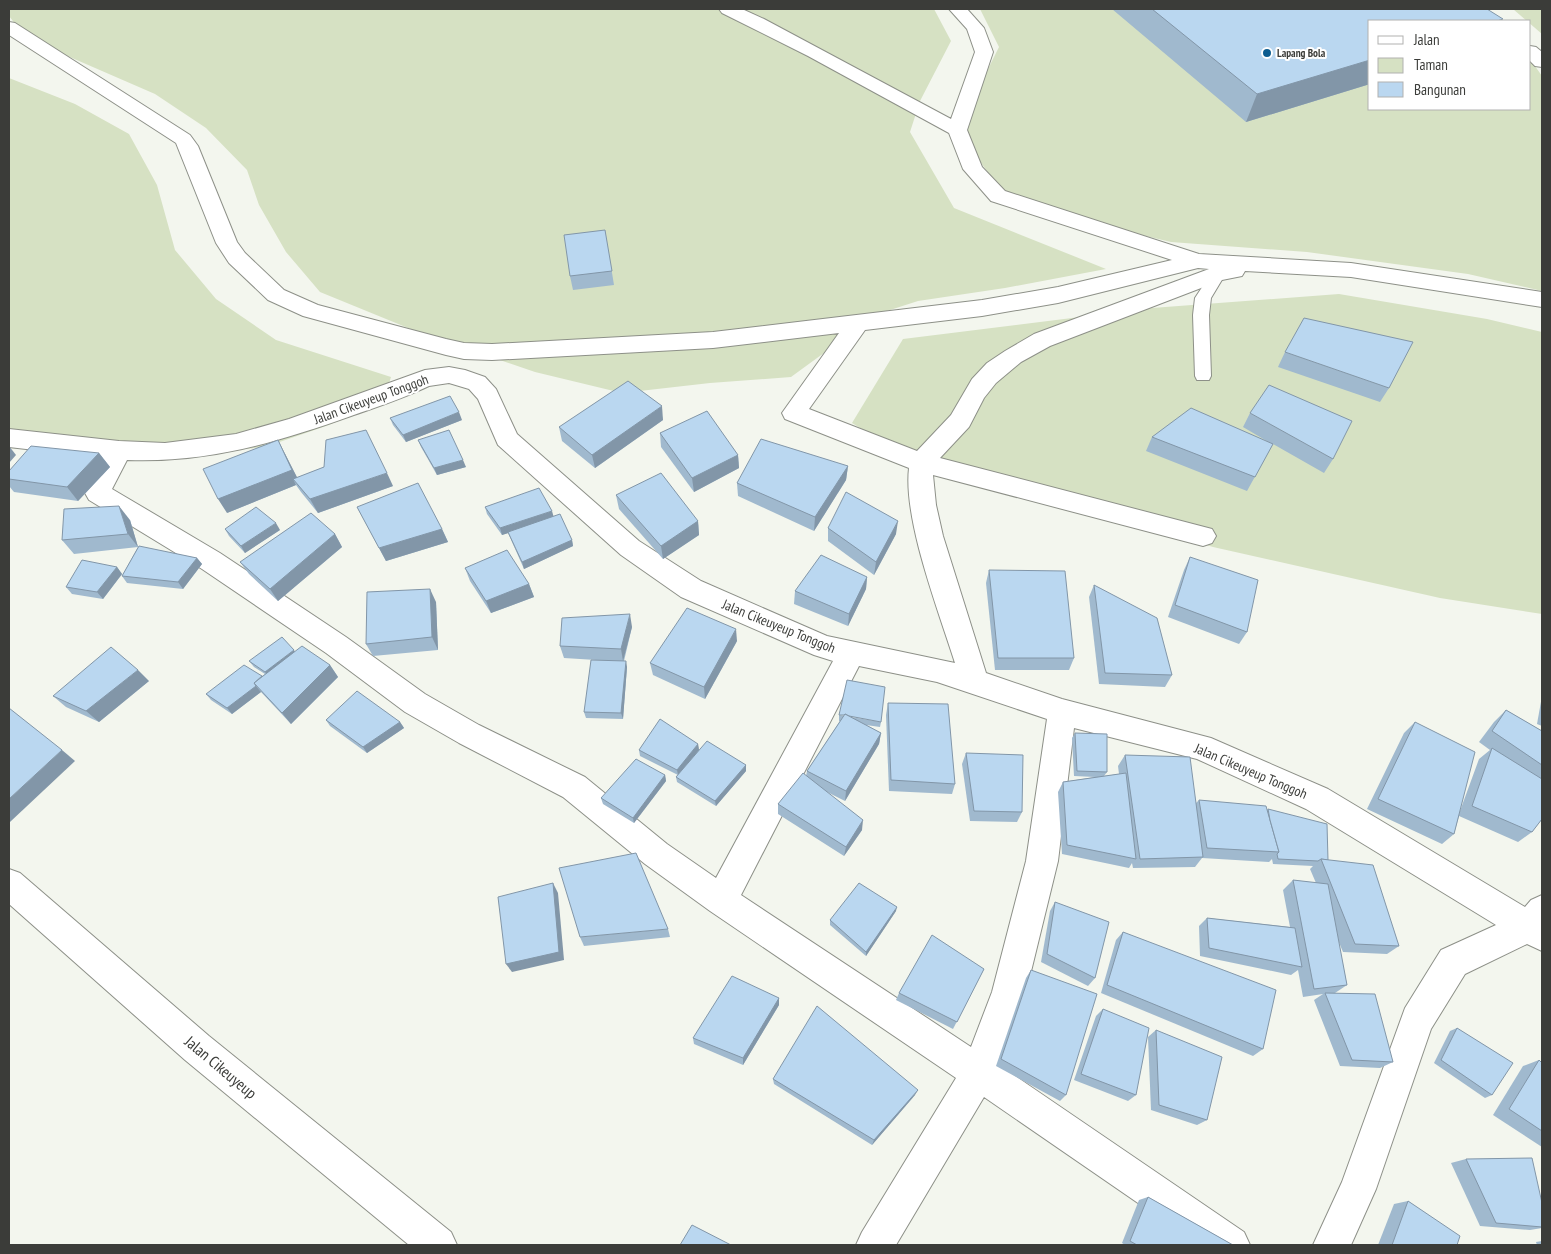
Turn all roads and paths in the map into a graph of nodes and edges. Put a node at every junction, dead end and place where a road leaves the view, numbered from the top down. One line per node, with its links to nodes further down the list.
1 (728, 9): 6 (street)
2 (958, 9): 6 (street)
3 (11, 19): 11 (street)
4 (1531, 52): 5 (street)
5 (1542, 62)
6 (957, 130): 7 (street)
7 (1198, 261): 8 (street); 11 (street)
8 (1280, 265): 9 (street); 10 (street)
9 (1219, 273): 12 (lane); 15 (street)
10 (1542, 299)
11 (858, 323): 15 (street)
12 (1203, 376)
13 (9, 438): 14 (street, Jalan Cikeuyeup Tonggoh)
14 (118, 450): 17 (street, Jalan Cikeuyeup Tonggoh); 21 (street)
15 (922, 463): 16 (street); 18 (street)
16 (1203, 536)
17 (851, 653): 18 (street, Jalan Cikeuyeup Tonggoh); 21 (street)
18 (975, 681): 19 (street, Jalan Cikeuyeup Tonggoh)
19 (1062, 712): 22 (street, Jalan Cikeuyeup Tonggoh); 23 (street)
20 (9, 884): 24 (street, Jalan Cikeuyeup)
21 (721, 900): 23 (street)
22 (1538, 924): 27 (street)
23 (978, 1074): 25 (street); 26 (street)
24 (438, 1245)
25 (875, 1245)
26 (1231, 1245)
27 (1332, 1245)

